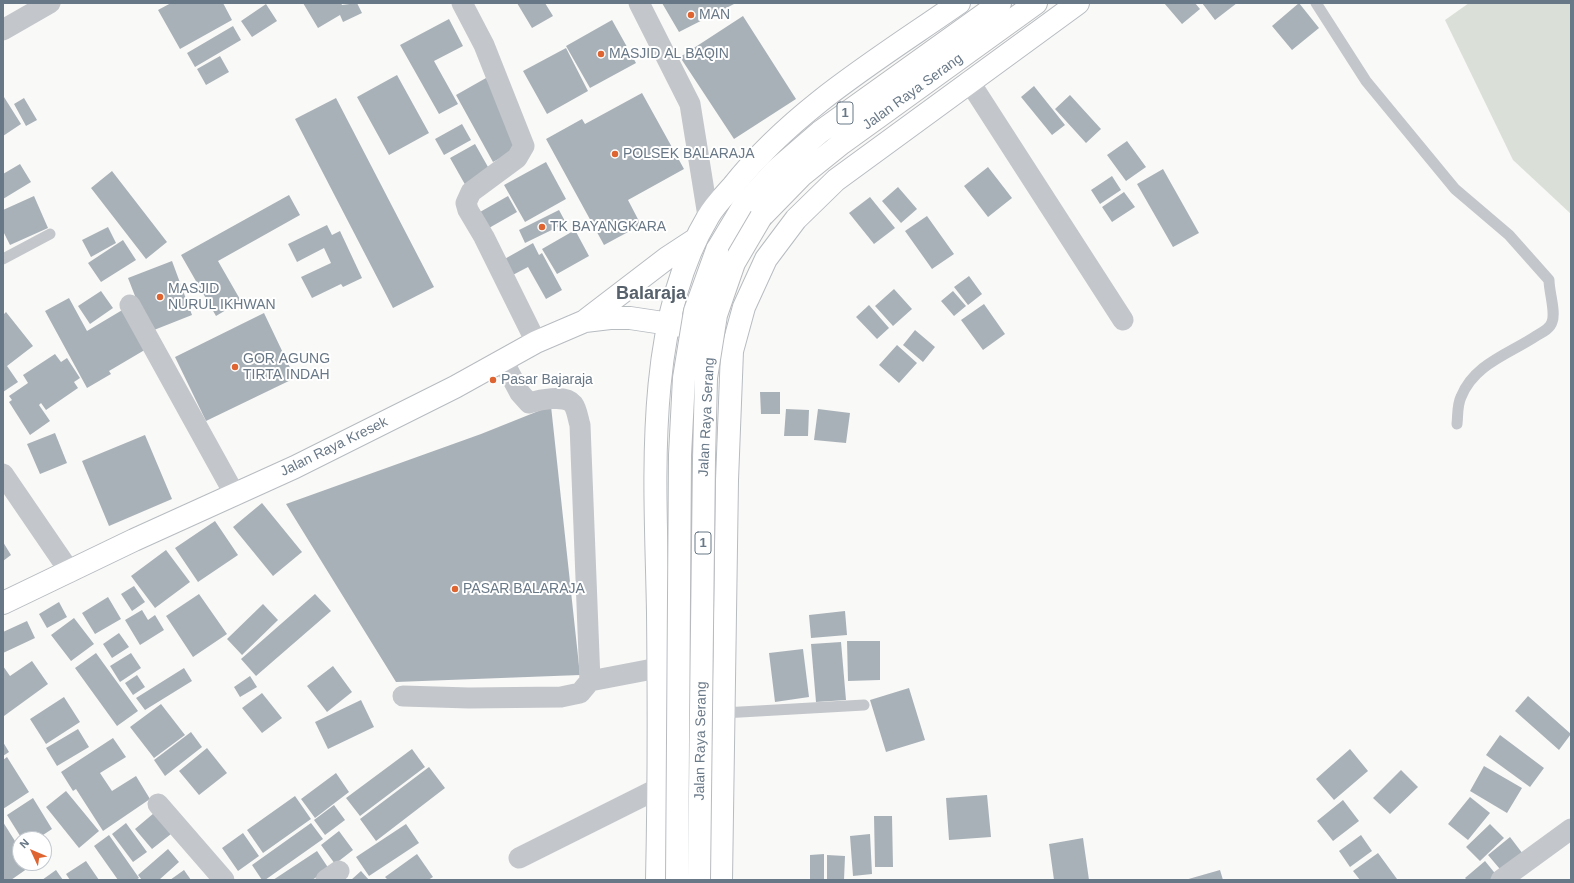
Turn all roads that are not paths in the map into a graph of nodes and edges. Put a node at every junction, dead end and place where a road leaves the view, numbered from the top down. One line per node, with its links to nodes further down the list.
1 (50, 3): 9 (street)
2 (462, 3): 19 (street)
3 (639, 3): 11 (street)
4 (959, 3): 11 (main road)
5 (1000, 3): 40 (main road, Jalan Raya Serang / 1, bridge)
6 (1036, 3): 41 (main road, Jalan Raya Serang / 1, bridge)
7 (1078, 3): 10 (main road)
8 (1316, 3): 22 (lane)
9 (3, 30)
10 (969, 80): 16 (street); 20 (main road)
11 (708, 216): 13 (main road)
12 (50, 234): 14 (lane)
13 (696, 239): 17 (main road); 18 (main road)
14 (3, 259)
15 (130, 305): 26 (street)
16 (1123, 320)
17 (585, 321): 18 (main road, Jalan Raya Kresek); 19 (main road, Jalan Raya Kresek)
18 (669, 323): 20 (main road, Jalan Raya Kresek); 23 (main road)
19 (536, 342): 21 (main road, Jalan Raya Kresek)
20 (732, 351): 25 (main road)
21 (503, 361): 26 (main road, Jalan Raya Kresek); 30 (street)
22 (1457, 424)
23 (656, 462): 25 (main road); 29 (main road)
24 (3, 474): 27 (street)
25 (727, 480): 33 (main road)
26 (235, 495): 27 (main road, Jalan Raya Kresek)
27 (70, 572): 28 (main road, Jalan Raya Kresek)
28 (3, 603)
29 (658, 668): 30 (street); 34 (main road)
30 (590, 681): 31 (street)
31 (403, 696)
32 (864, 705): 33 (lane)
33 (723, 713): 42 (main road)
34 (659, 788): 37 (street); 39 (main road)
35 (158, 804): 38 (street)
36 (1571, 829): 43 (street)
37 (519, 858)
38 (224, 880)
39 (657, 880)
40 (677, 880)
41 (699, 880)
42 (721, 880)
43 (1501, 880)

